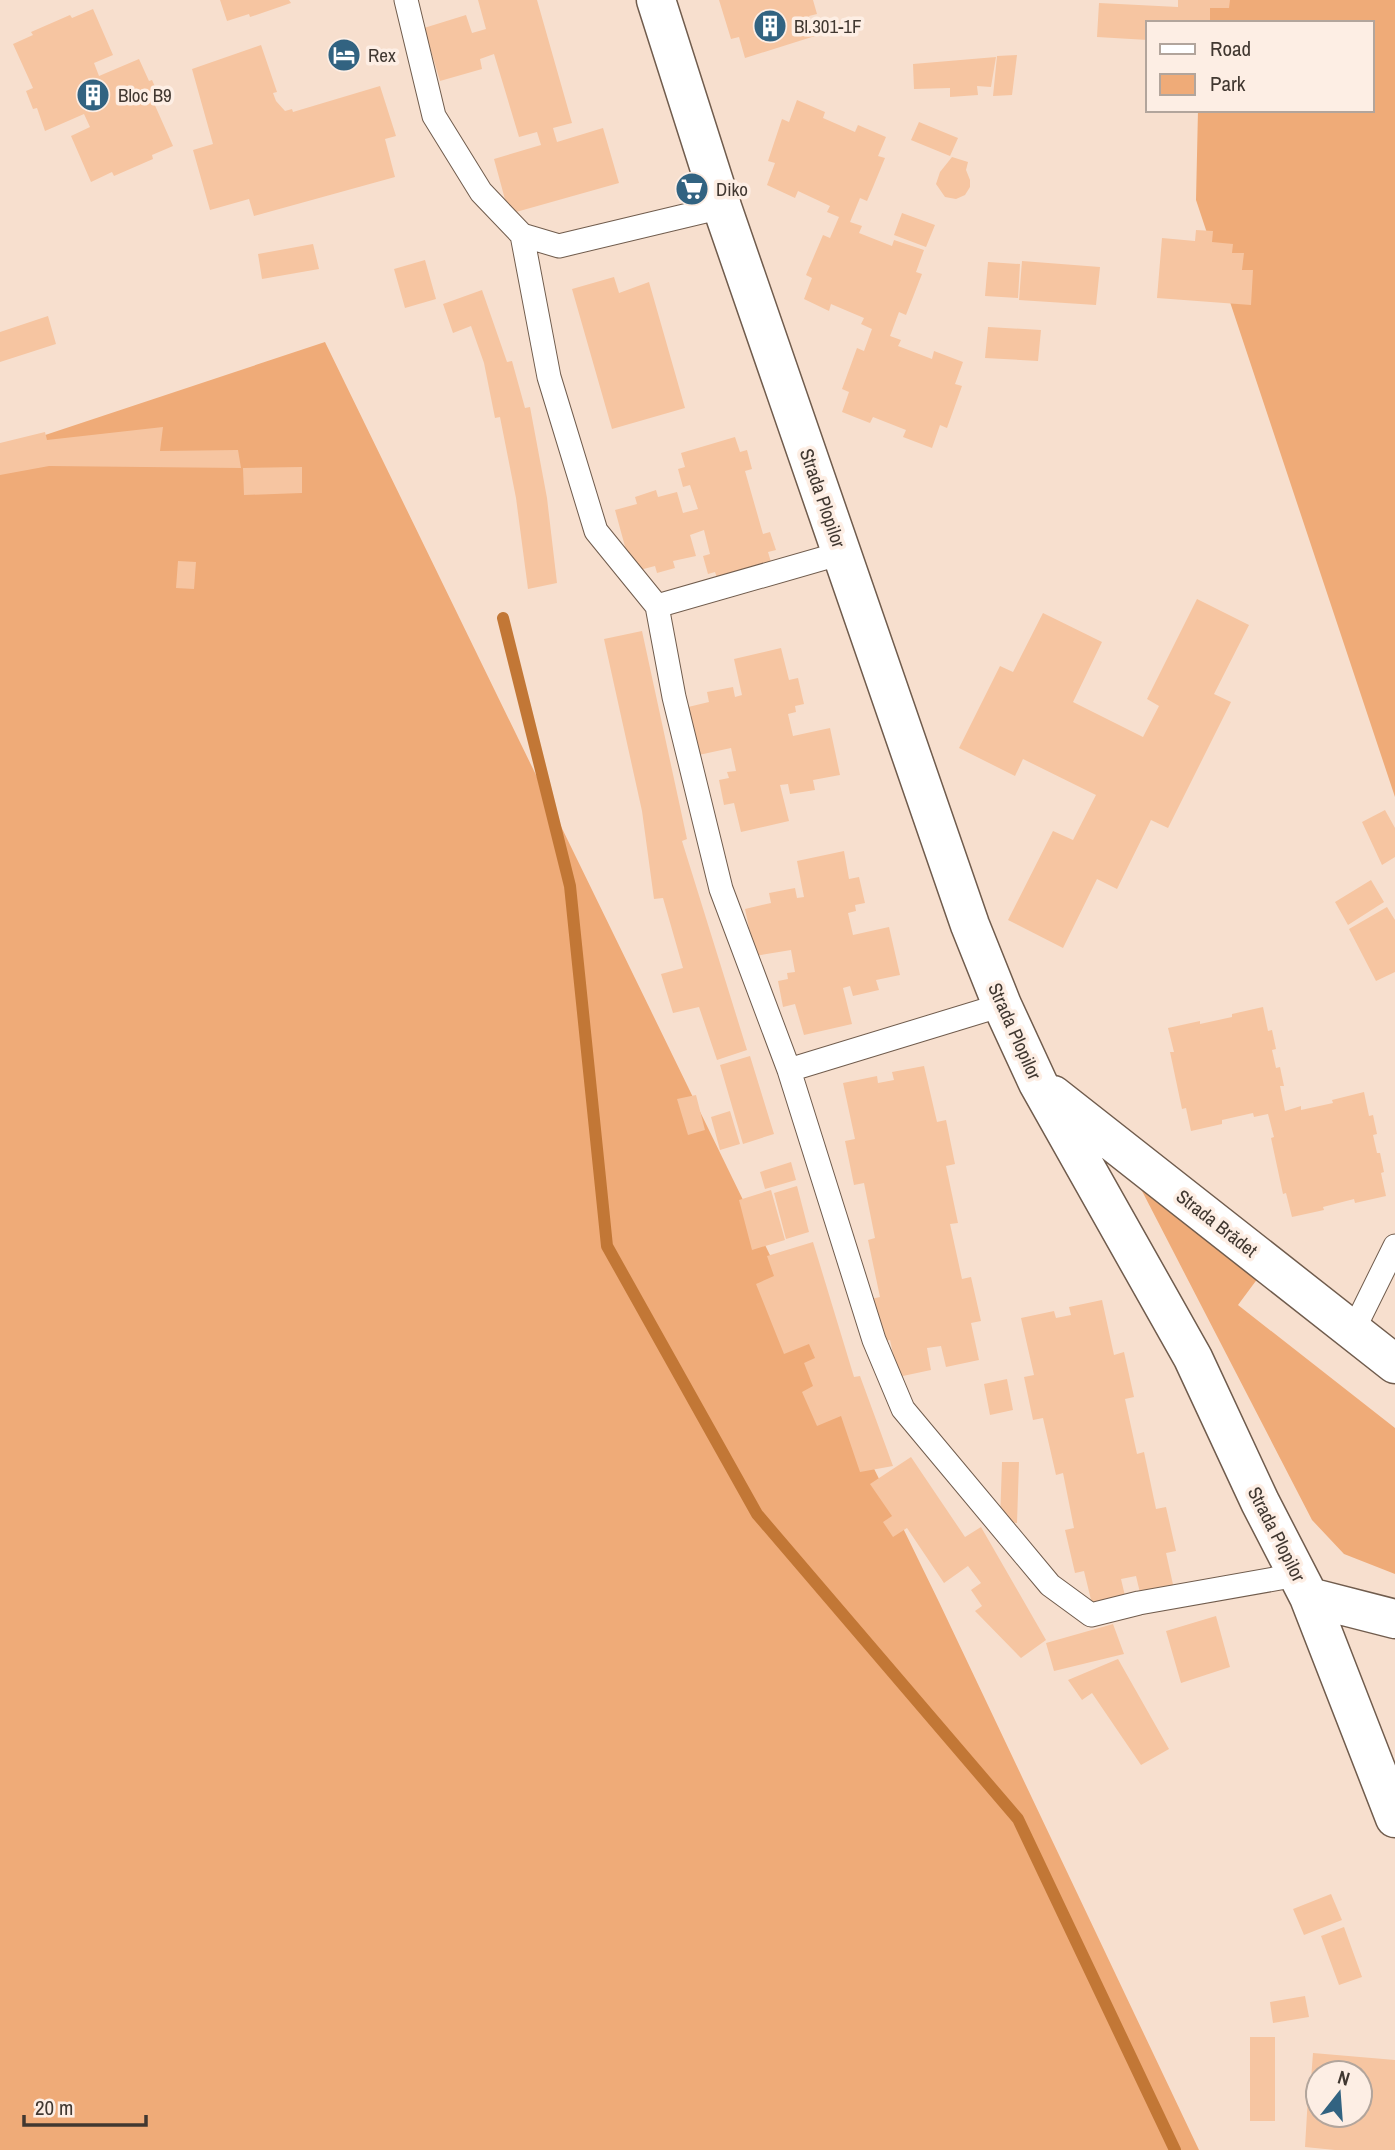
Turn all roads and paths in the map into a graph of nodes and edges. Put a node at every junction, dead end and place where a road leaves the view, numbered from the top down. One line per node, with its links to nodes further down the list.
1 (406, 0): 4 (lane)
2 (656, 0): 3 (street, Strada Plopilor)
3 (722, 207): 4 (lane); 5 (street, Strada Plopilor)
4 (522, 235): 6 (lane)
5 (842, 553): 6 (lane); 7 (street, Strada Plopilor)
6 (657, 606): 8 (lane)
7 (1002, 1005): 8 (lane); 9 (street, Strada Plopilor)
8 (789, 1070): 13 (lane)
9 (1038, 1083): 11 (street, Strada Brădet); 13 (street, Strada Plopilor)
10 (1395, 1246): 11 (lane)
11 (1353, 1331): 12 (street, Strada Brădet)
12 (1395, 1364)
13 (1303, 1586): 14 (street); 15 (street, Strada Plopilor)
14 (1395, 1619)
15 (1395, 1818)

